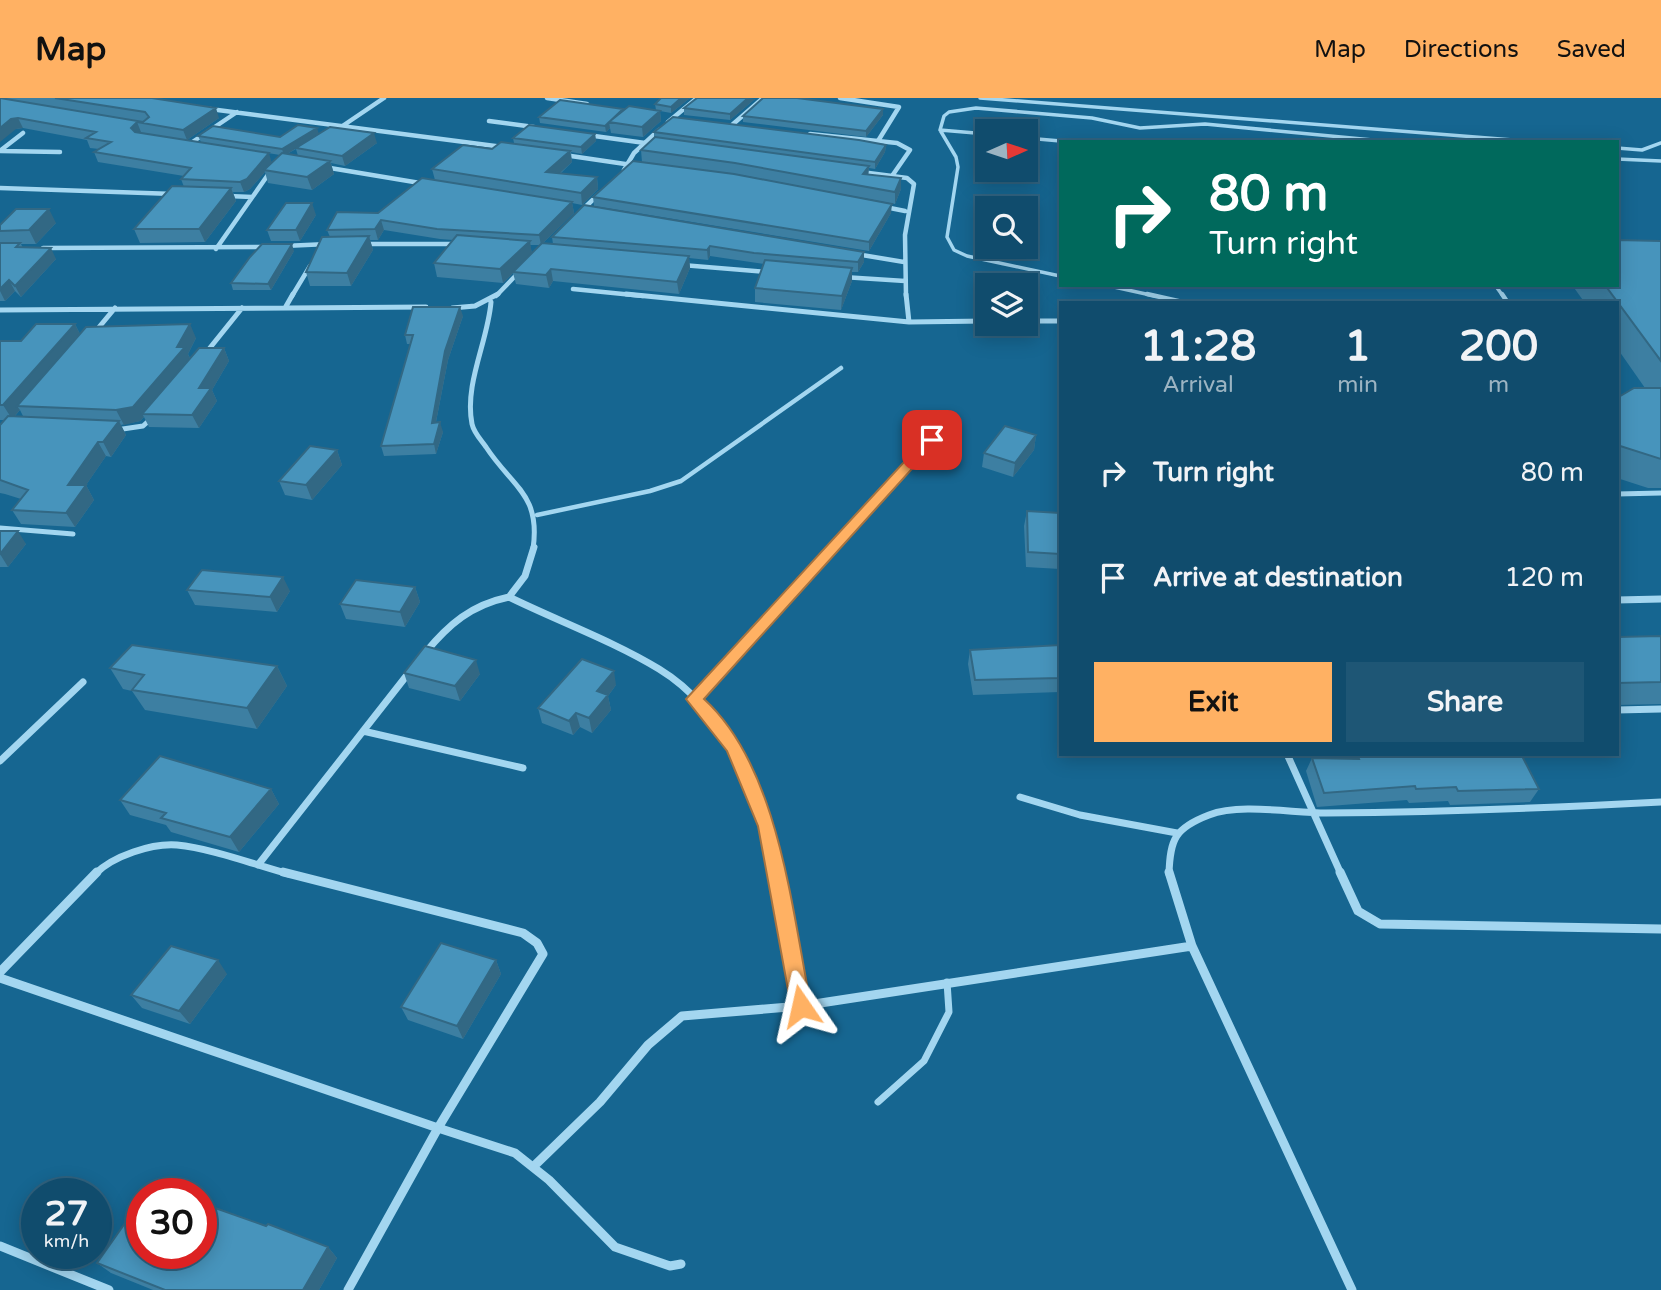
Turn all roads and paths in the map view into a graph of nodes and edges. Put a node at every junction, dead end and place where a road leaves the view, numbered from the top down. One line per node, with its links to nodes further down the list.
1 (384, 98): 16 (street)
2 (547, 98): 7 (street)
3 (697, 98): 11 (street)
4 (763, 98): 15 (street)
5 (840, 98): 28 (street)
6 (980, 98): 27 (lane)
7 (597, 106)
8 (206, 108): 9 (street)
9 (237, 113): 16 (street); 33 (street)
10 (660, 116): 11 (street)
11 (673, 118): 12 (street); 31 (street)
12 (685, 119)
13 (489, 121): 18 (street)
14 (720, 124): 15 (street)
15 (732, 125): 17 (street)
16 (342, 126): 22 (street); 36 (street)
17 (746, 127)
18 (541, 128)
19 (940, 130): 23 (lane); 26 (lane); 75 (lane)
20 (799, 132): 28 (street)
21 (23, 133): 38 (street)
22 (330, 133)
23 (975, 133)
24 (579, 134): 31 (street)
25 (1038, 139): 29 (lane)
26 (1348, 139)
27 (1514, 140)
28 (878, 141): 49 (street)
29 (1059, 141)
30 (177, 143): 33 (street)
31 (644, 143): 34 (street); 44 (street)
32 (1661, 143): 37 (lane)
33 (188, 145): 35 (street)
34 (657, 145)
35 (202, 147)
36 (507, 148)
37 (1619, 148)
38 (0, 151): 39 (street)
39 (60, 152)
40 (562, 155): 44 (street)
41 (1619, 159): 43 (lane)
42 (282, 161): 55 (street)
43 (1661, 161)
44 (629, 165): 46 (street); 48 (street)
45 (322, 167): 50 (street)
46 (642, 167)
47 (850, 171): 49 (street)
48 (620, 174)
49 (892, 176): 60 (street)
50 (430, 184)
51 (0, 188): 53 (street)
52 (601, 191): 58 (street)
53 (182, 195)
54 (224, 196): 55 (street)
55 (252, 197): 68 (street)
56 (879, 206): 60 (street)
57 (570, 207): 58 (street)
58 (583, 209): 59 (street); 61 (street)
59 (596, 211)
60 (905, 211): 70 (street)
61 (574, 218)
62 (329, 234): 63 (street)
63 (323, 244): 64 (street); 68 (street); 84 (street)
64 (336, 244)
65 (361, 244): 66 (street)
66 (466, 244)
67 (33, 248): 68 (street)
68 (216, 249)
69 (850, 253): 70 (street)
70 (904, 262): 76 (street)
71 (529, 263): 80 (street)
72 (675, 264): 73 (street)
73 (780, 273)
74 (835, 276): 76 (street)
75 (1059, 276)
76 (905, 281): 87 (street)
77 (1114, 287): 79 (lane)
78 (573, 289): 87 (street)
79 (1178, 301)
80 (491, 302): 85 (street); 99 (street)
81 (432, 307): 84 (street)
82 (115, 308): 83 (street); 86 (street); 91 (street)
83 (242, 308): 84 (street); 92 (street)
84 (285, 308)
85 (445, 308)
86 (0, 310)
87 (909, 321): 88 (street)
88 (975, 321)
89 (1038, 321): 90 (street)
90 (1059, 321)
91 (88, 340)
92 (197, 365)
93 (841, 368): 99 (lane)
94 (161, 407): 95 (street)
95 (110, 429)
96 (932, 440): 106 (lane)
97 (1661, 493): 98 (street)
98 (1619, 494)
99 (537, 515): 102 (street)
100 (0, 528): 101 (street)
101 (73, 534)
102 (509, 597): 106 (street); 109 (street)
103 (1661, 599): 104 (street)
104 (1619, 600)
105 (83, 682): 111 (street)
106 (694, 699): 123 (street)
107 (1661, 709): 108 (street)
108 (1619, 710)
109 (363, 731): 112 (street); 117 (street)
110 (1288, 756): 115 (street)
111 (0, 761)
112 (523, 768)
113 (1020, 797): 116 (street)
114 (1661, 802): 115 (street)
115 (1313, 814): 116 (street); 118 (street)
116 (1177, 833): 119 (street)
117 (258, 865): 120 (street); 125 (street)
118 (1661, 929)
119 (1192, 946): 122 (street); 131 (street)
120 (0, 972)
121 (0, 978): 125 (street)
122 (947, 982): 123 (street); 124 (lane)
123 (801, 1006): 126 (street)
124 (878, 1102)
125 (438, 1128): 126 (street); 130 (street)
126 (533, 1167): 128 (street)
127 (0, 1246): 129 (street)
128 (681, 1264)
129 (109, 1290)
130 (348, 1290)
131 (1352, 1290)

